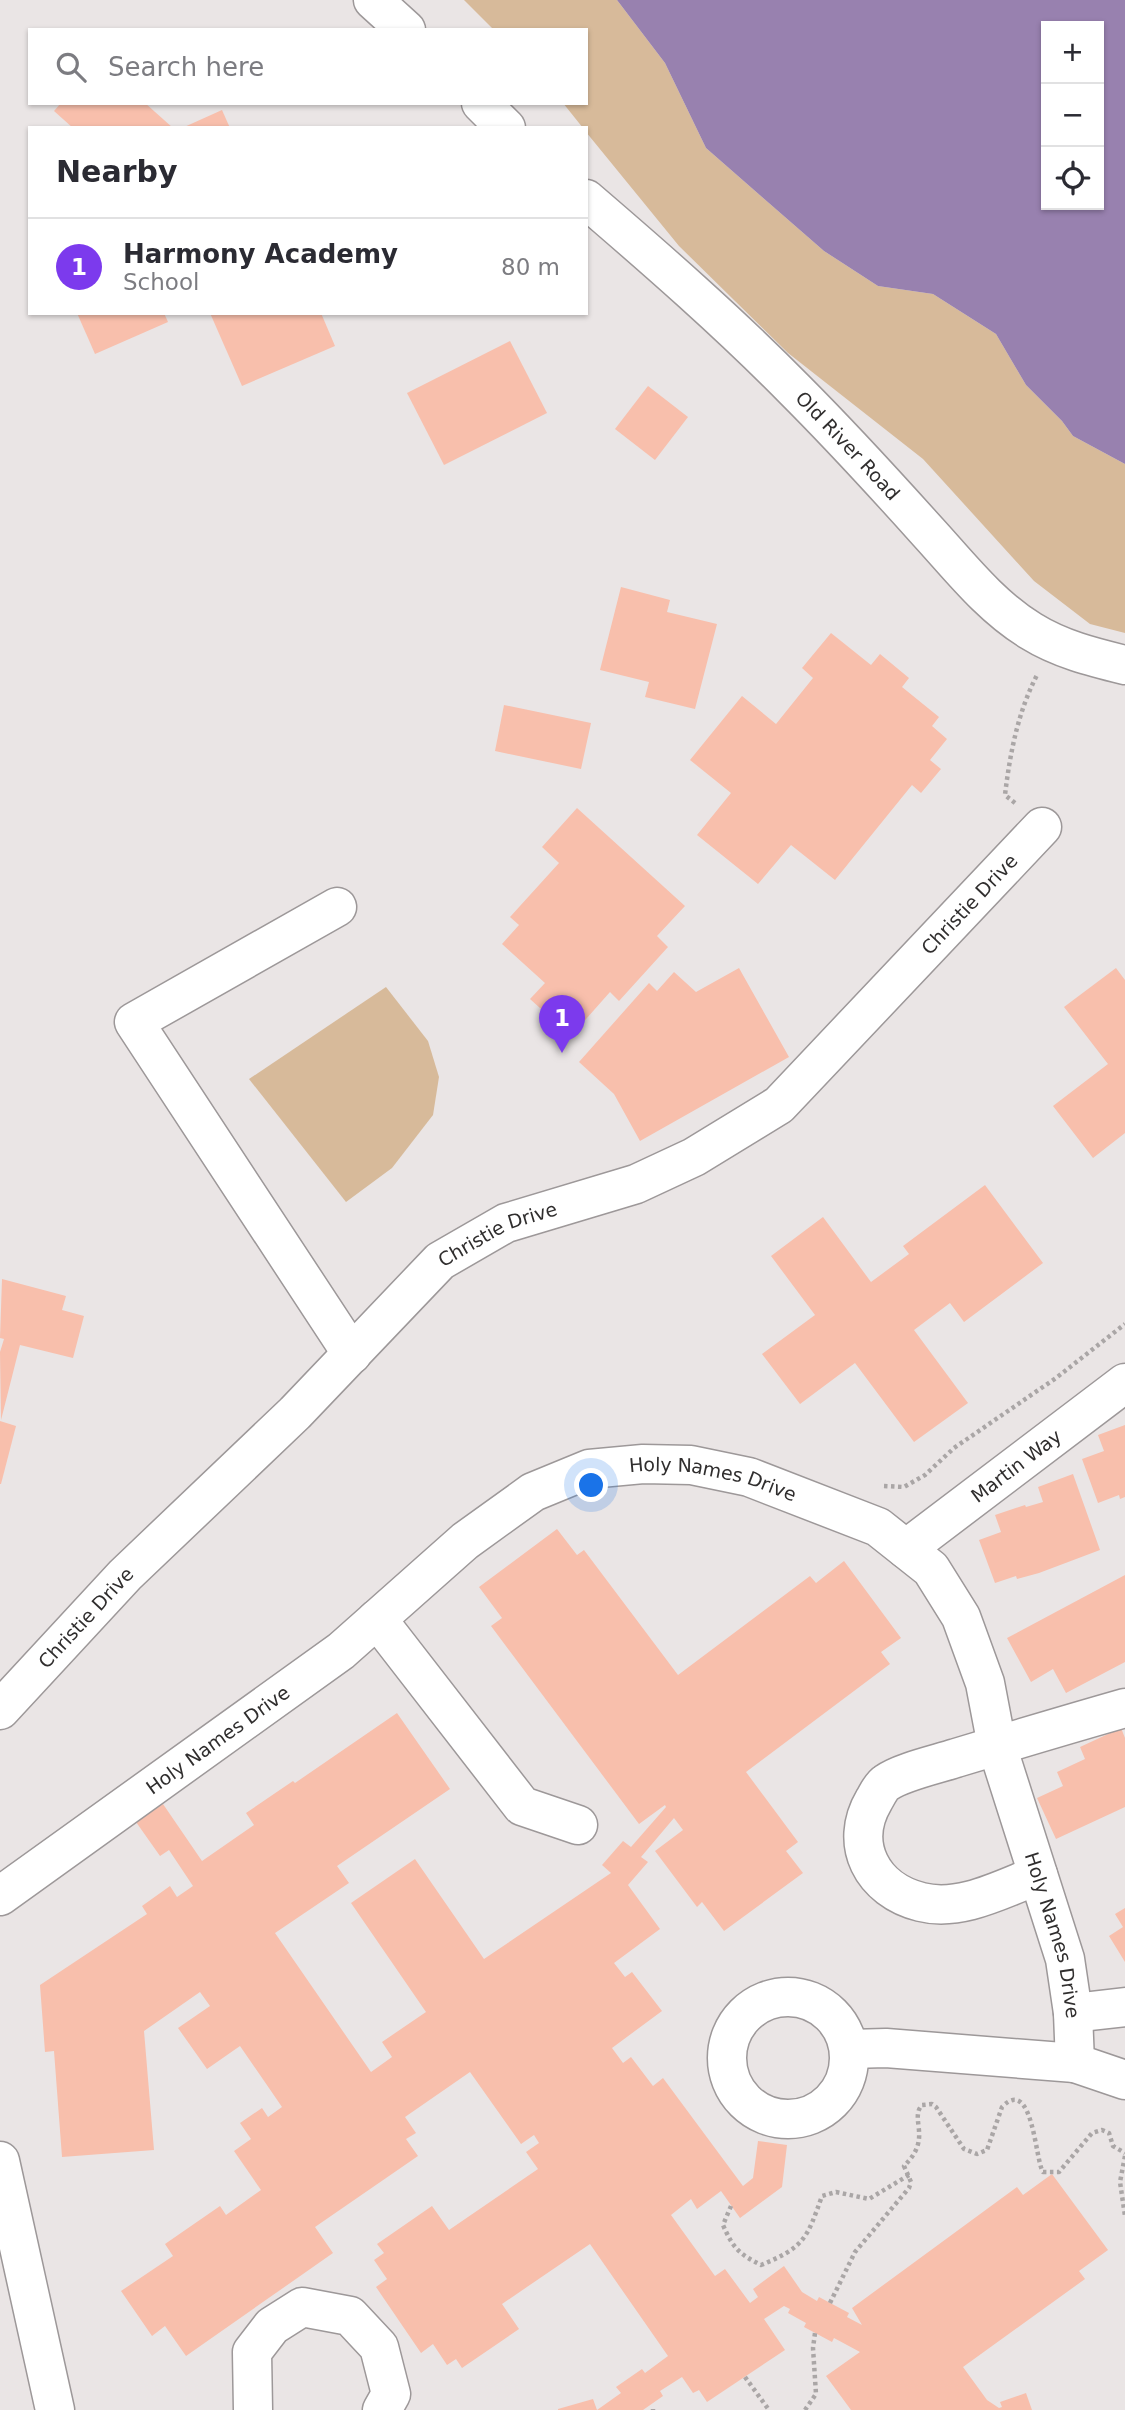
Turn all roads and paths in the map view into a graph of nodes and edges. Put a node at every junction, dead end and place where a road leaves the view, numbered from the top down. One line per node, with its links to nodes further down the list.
1 (373, 0): 2 (street)
2 (404, 28)
3 (483, 105): 4 (street)
4 (504, 126)
5 (588, 201): 6 (street, Old River Road)
6 (1053, 642): 7 (street, Old River Road); 8 (path)
7 (1125, 665)
8 (1042, 827): 11 (street, Christie Drive)
9 (337, 907): 11 (street)
10 (1125, 1324): 13 (path)
11 (352, 1354): 17 (street, Christie Drive)
12 (1125, 1383): 14 (street, Martin Way)
13 (904, 1487)
14 (906, 1549): 15 (street, Holy Names Drive); 18 (street, Holy Names Drive)
15 (377, 1619): 19 (street); 21 (street, Holy Names Drive)
16 (1125, 1708): 18 (street)
17 (0, 1710)
18 (997, 1746): 20 (street, Holy Names Drive); 20 (street)
19 (578, 1825)
20 (1038, 1875): 23 (street, Holy Names Drive)
21 (0, 1896)
22 (1125, 2007): 23 (street)
23 (1073, 2013): 25 (street, Holy Names Drive)
24 (850, 2049): 25 (street)
25 (1075, 2063): 26 (street)
26 (1125, 2080)
27 (1125, 2155): 29 (path); 31 (path)
28 (0, 2161): 35 (street)
29 (909, 2175): 30 (path); 32 (path)
30 (731, 2206)
31 (1125, 2216)
32 (830, 2303)
33 (815, 2333): 39 (path)
34 (745, 2377): 38 (path)
35 (55, 2410)
36 (253, 2410): 37 (street)
37 (382, 2410)
38 (769, 2410)
39 (806, 2410)

